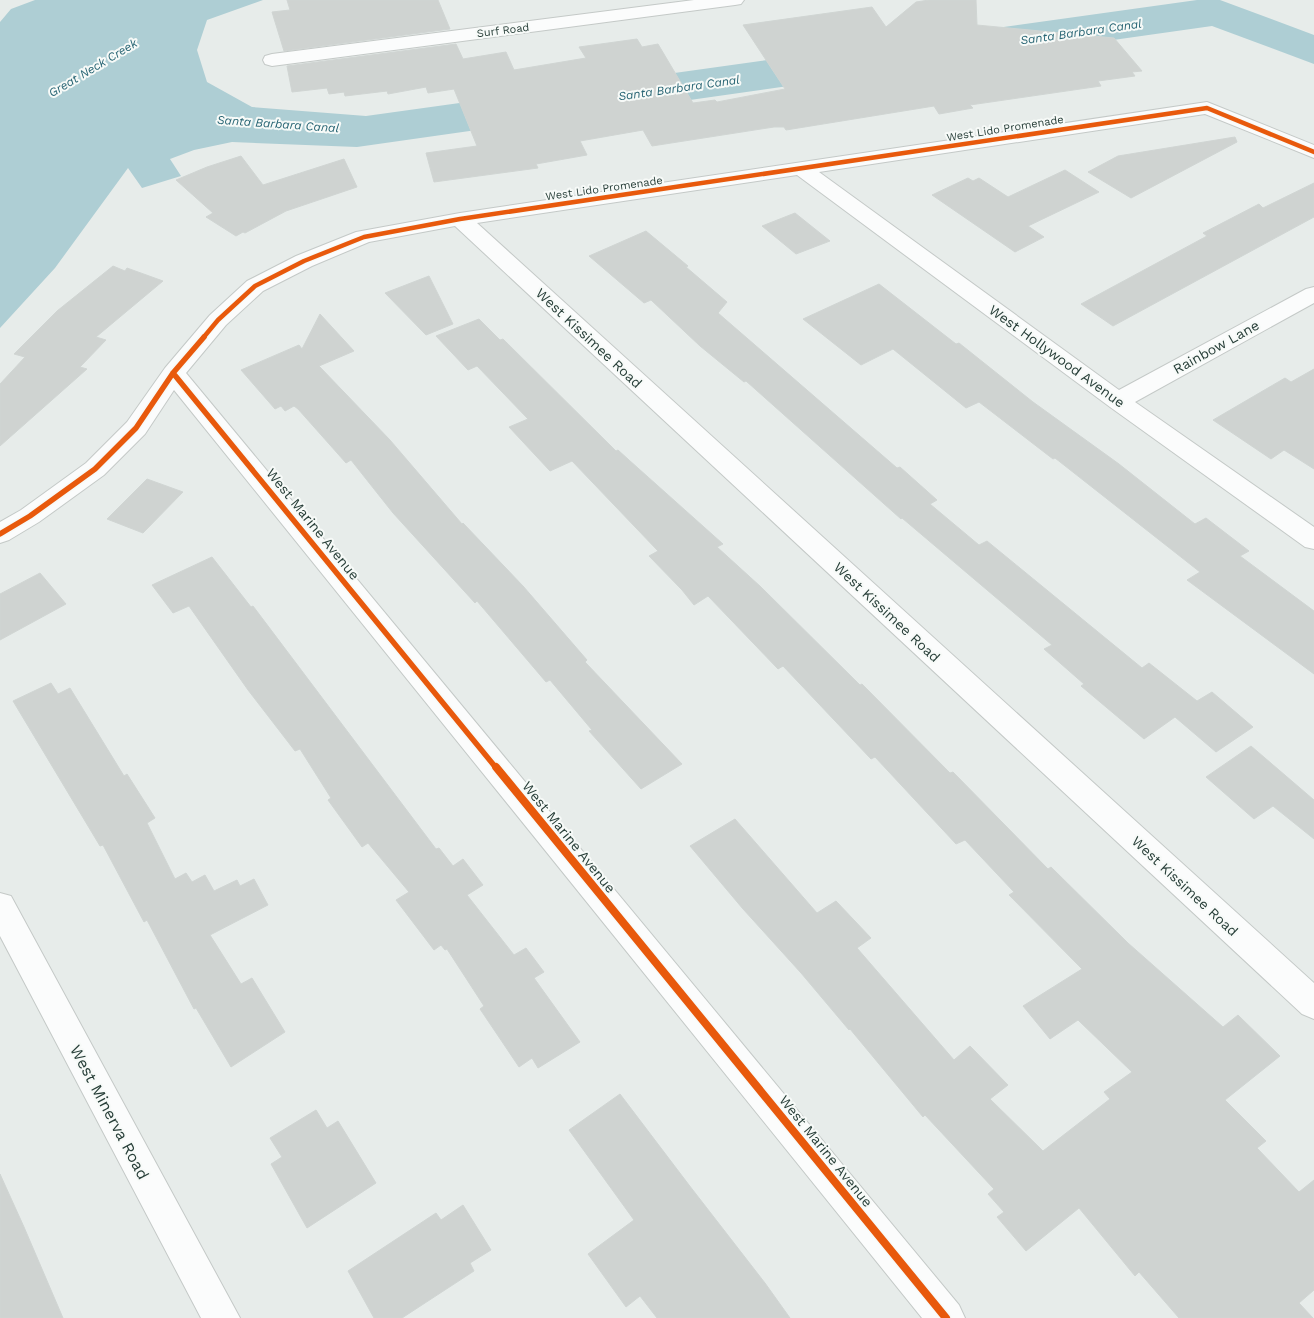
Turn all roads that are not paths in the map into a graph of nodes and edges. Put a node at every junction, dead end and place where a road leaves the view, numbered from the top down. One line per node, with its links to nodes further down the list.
1 (734, 0): 2 (street, Surf Road)
2 (272, 60)
3 (1314, 152): 4 (street, West Lido Promenade)
4 (802, 169): 5 (street, West Lido Promenade); 8 (street, West Hollywood Avenue)
5 (460, 219): 7 (street, West Lido Promenade); 12 (street, West Kissimee Road)
6 (1314, 294): 8 (street, Rainbow Lane)
7 (173, 372): 9 (street, West Lido Promenade); 14 (street, West Marine Avenue)
8 (1118, 400): 10 (street, West Hollywood Avenue)
9 (0, 534)
10 (1314, 540)
11 (0, 906): 13 (street, West Minerva Road)
12 (1314, 1004)
13 (221, 1318)
14 (946, 1318)

